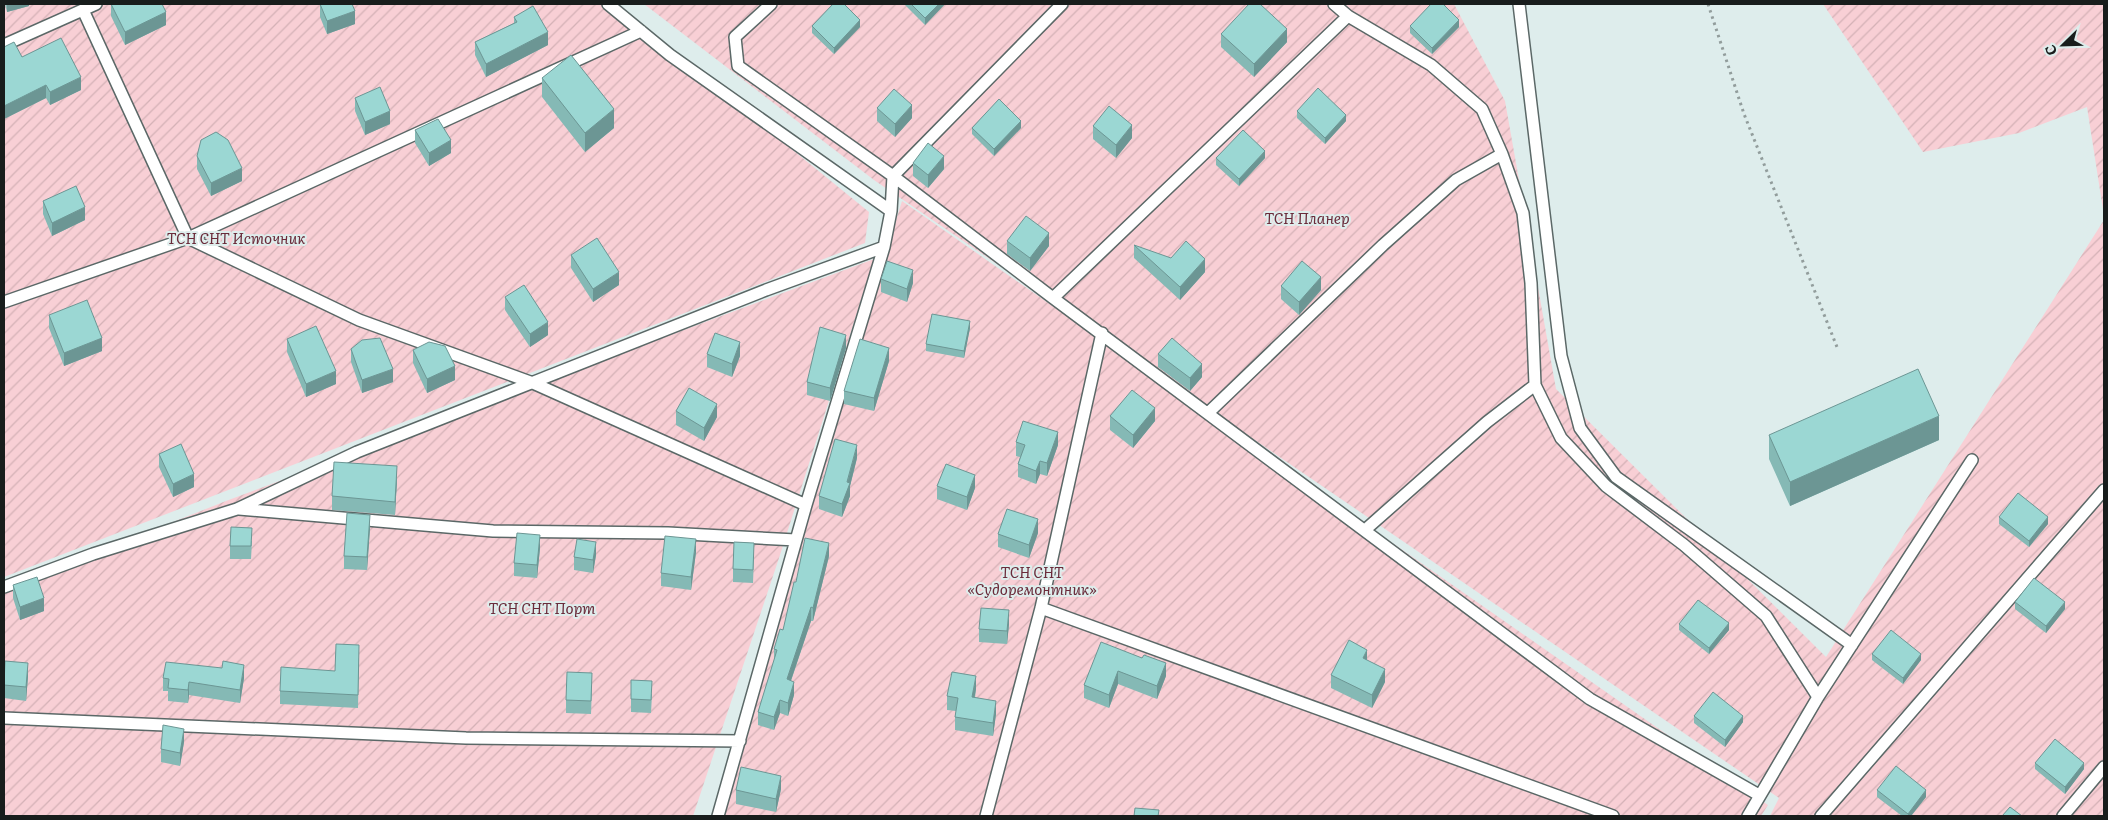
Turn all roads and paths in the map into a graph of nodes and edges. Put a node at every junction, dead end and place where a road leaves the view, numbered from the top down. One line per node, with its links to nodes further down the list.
1 (96, 4): 8 (lane)
2 (608, 4): 10 (lane)
3 (771, 4): 13 (lane)
4 (1062, 4): 13 (lane)
5 (1334, 4): 9 (lane)
6 (1519, 4): 32 (lane)
7 (1708, 4): 20 (path)
8 (83, 10): 11 (lane); 15 (lane)
9 (1348, 16): 12 (lane); 17 (lane)
10 (641, 30): 14 (lane); 15 (lane)
11 (4, 45)
12 (1502, 154): 22 (lane); 23 (lane)
13 (893, 176): 14 (lane); 17 (lane)
14 (891, 211): 16 (lane)
15 (188, 238): 18 (lane); 21 (lane)
16 (884, 247): 21 (lane); 26 (lane)
17 (1052, 298): 19 (lane)
18 (4, 302)
19 (1102, 333): 23 (lane); 31 (lane)
20 (1837, 347)
21 (533, 383): 26 (lane); 27 (lane)
22 (1535, 385): 28 (lane); 33 (lane)
23 (1208, 413): 28 (lane)
24 (1972, 460): 32 (lane)
25 (2104, 490): 42 (lane)
26 (806, 505): 29 (lane)
27 (237, 509): 29 (lane); 30 (lane)
28 (1364, 530): 37 (lane)
29 (796, 540): 35 (lane)
30 (4, 587)
31 (1040, 608): 39 (lane); 40 (lane)
32 (1852, 644): 33 (lane)
33 (1818, 697): 37 (lane)
34 (4, 718): 35 (lane)
35 (740, 741): 38 (lane)
36 (2104, 767): 43 (lane)
37 (1759, 795): 41 (lane)
38 (718, 816)
39 (986, 816)
40 (1612, 816)
41 (1748, 816)
42 (1822, 816)
43 (2063, 816)

